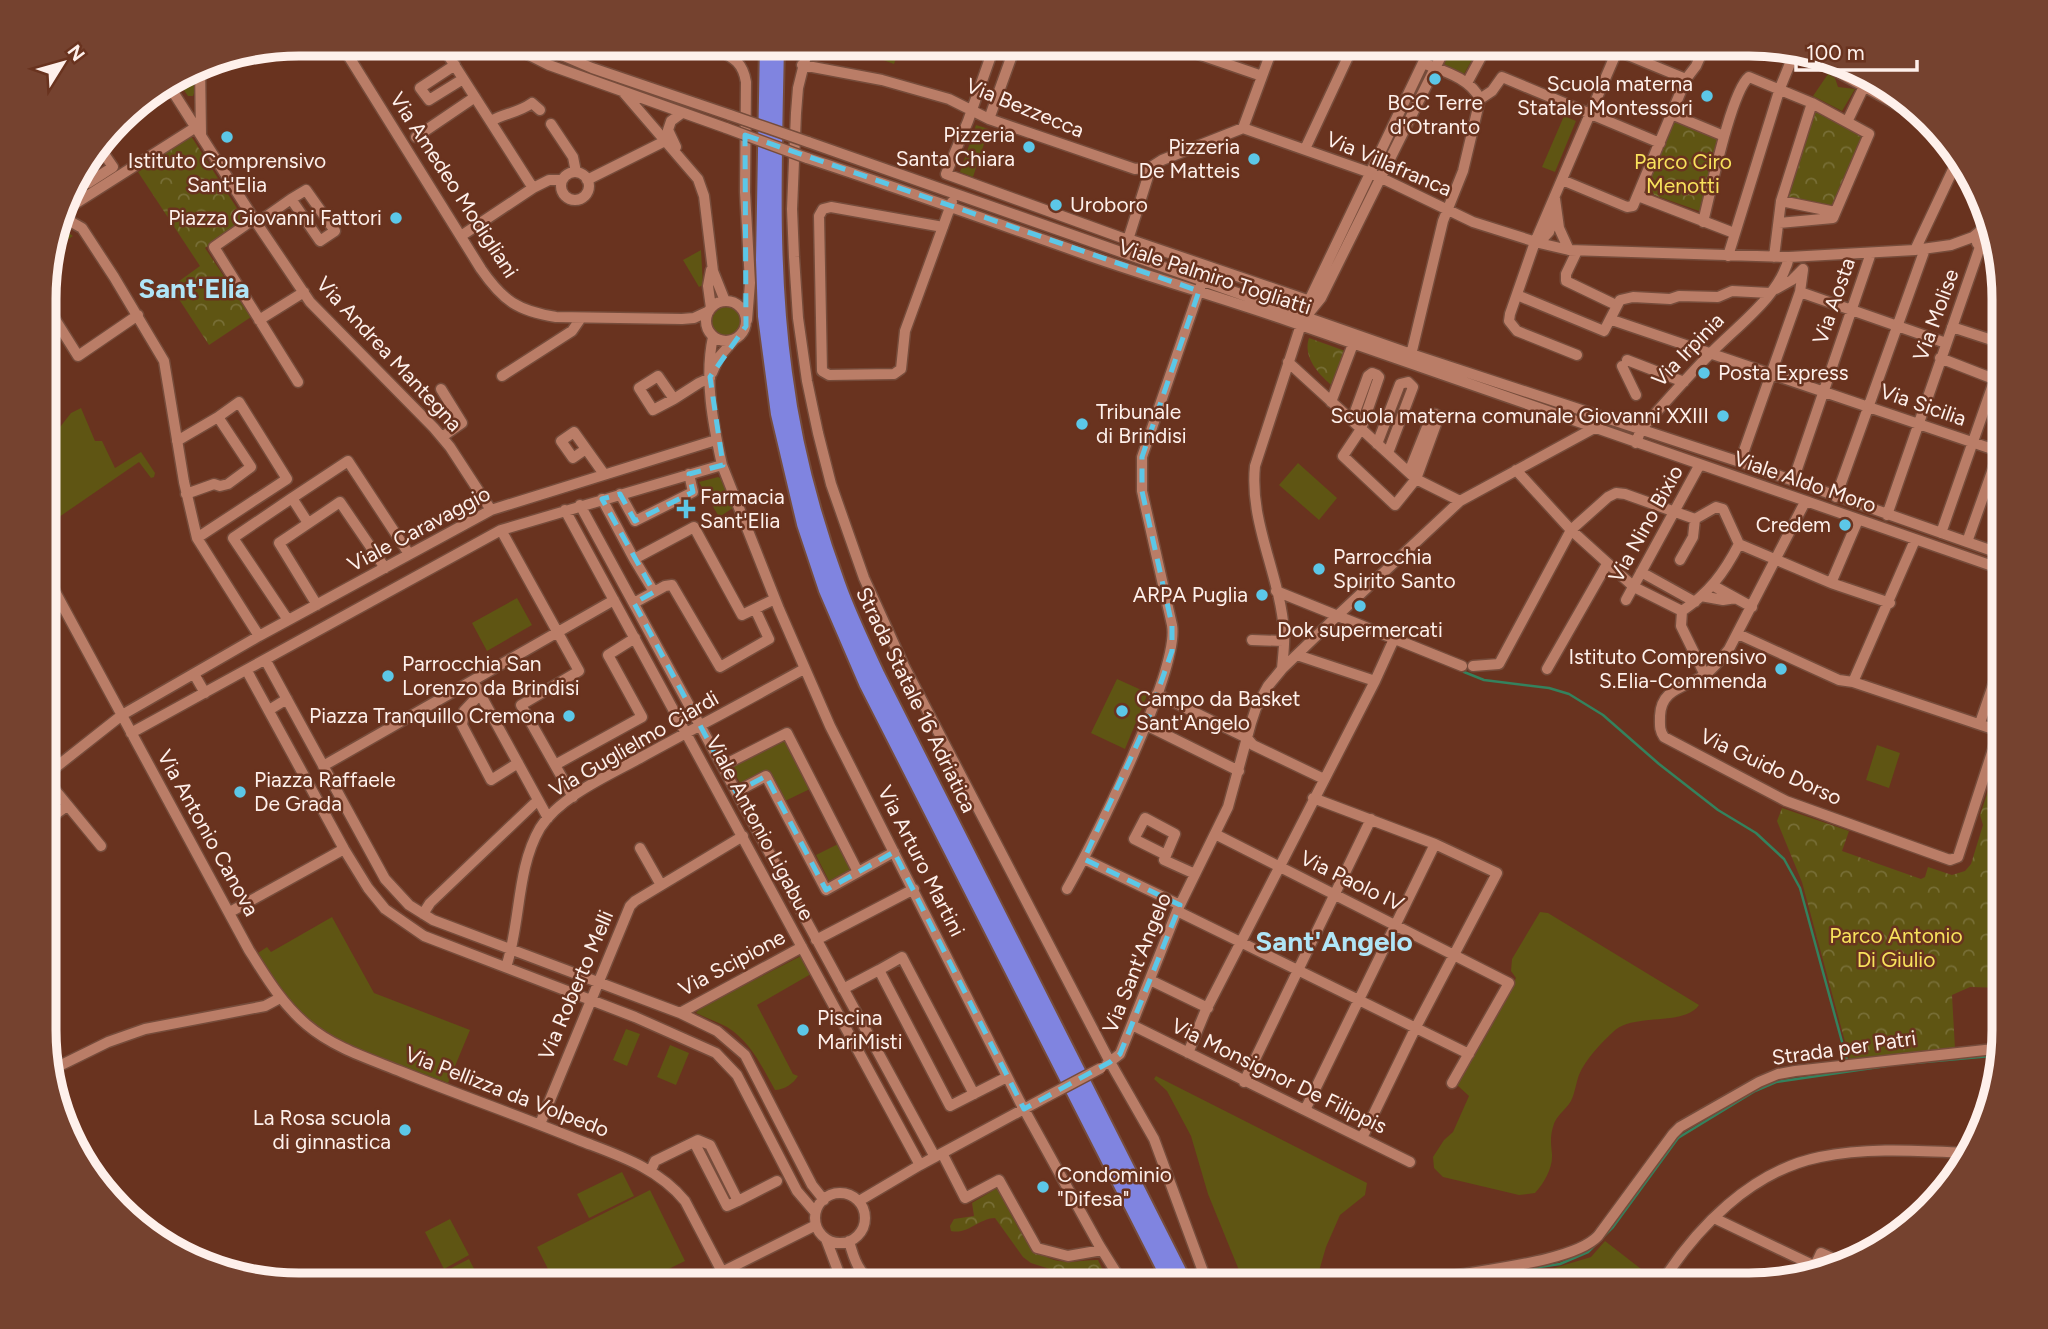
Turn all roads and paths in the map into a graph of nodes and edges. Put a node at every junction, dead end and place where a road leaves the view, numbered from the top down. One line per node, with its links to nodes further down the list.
1 (1205, 56): 27 (street)
2 (1269, 56): 27 (street)
3 (1348, 56): 57 (street)
4 (1426, 56): 23 (street)
5 (1441, 56): 26 (street)
6 (1481, 56): 32 (street)
7 (1614, 56): 46 (street)
8 (1637, 56): 31 (street)
9 (1700, 56): 31 (street)
10 (349, 57): 86 (street, Via Amedeo Modigliani)
11 (450, 57): 24 (street)
12 (533, 57): 36 (street, Viale Palmiro Togliatti)
13 (566, 57): 69 (street, Viale Palmiro Togliatti, bridge)
14 (729, 57): 106 (street)
15 (762, 57): 38 (highway)
16 (768, 57): 38 (highway, Strada Statale 16 Adriatica)
17 (776, 57): 38 (highway, Strada Statale 16 Adriatica)
18 (780, 57): 38 (highway)
19 (805, 57): 25 (street)
20 (991, 57): 43 (street)
21 (1011, 57): 47 (street)
22 (1791, 60): 34 (street)
23 (1423, 63): 26 (street); 63 (street)
24 (455, 65): 30 (street); 30 (street)
25 (802, 65): 43 (street, Via Bezzecca); 327 (street)
26 (1435, 68): 32 (street); 63 (street)
27 (1262, 76): 51 (street)
28 (1847, 77): 33 (street)
29 (200, 78): 52 (street)
30 (463, 79): 37 (street)
31 (1686, 79): 45 (street)
32 (1467, 83): 39 (street)
33 (1864, 87): 40 (street); 49 (street)
34 (1780, 88): 41 (street); 53 (street); 85 (street)
35 (173, 92): 52 (street, Via Andrea Mantegna)
36 (624, 93): 44 (street, Viale Palmiro Togliatti); 55 (street)
37 (475, 97): 48 (street); 54 (street)
38 (772, 98): 358 (highway, Strada Statale 16 Adriatica); 359 (highway, Strada Statale 16 Adriatica)
39 (1480, 99): 46 (street); 76 (street)
40 (1890, 101)
41 (1812, 103): 49 (street); 73 (street)
42 (540, 110): 48 (street)
43 (972, 110): 47 (street, Via Bezzecca); 89 (street, Viale Palmiro Togliatti)
44 (682, 113): 59 (street); 75 (street, Viale Palmiro Togliatti, bridge)
45 (1671, 114): 53 (street); 56 (street)
46 (1590, 115): 56 (street); 66 (street)
47 (989, 119): 60 (street, Via Bezzecca)
48 (491, 121): 68 (street)
49 (1847, 122): 78 (street)
50 (551, 124): 62 (street)
51 (1243, 128): 57 (street, Via Villafranca); 60 (street)
52 (198, 131): 74 (street); 80 (street, Via Andrea Mantegna)
53 (1724, 136): 81 (street)
54 (416, 137)
55 (665, 141): 59 (street); 65 (street)
56 (1660, 143): 70 (street)
57 (1305, 149): 63 (street, Via Villafranca)
58 (104, 154): 67 (street)
59 (685, 162): 102 (street)
60 (1151, 167): 89 (street)
61 (1954, 169): 94 (street)
62 (576, 172): 64 (street); 65 (street)
63 (1376, 175): 76 (street, Via Villafranca); 114 (street); 125 (street)
64 (562, 180): 65 (street); 68 (street)
65 (587, 180)
66 (1562, 180): 70 (street); 72 (street)
67 (88, 183)
68 (533, 188): 86 (street)
69 (955, 194): 75 (street); 95 (street, Viale Palmiro Togliatti)
70 (1639, 196): 81 (street)
71 (291, 199): 71 (street); 80 (street)
72 (1555, 199): 77 (street); 90 (street)
73 (1782, 201): 78 (street); 82 (street)
74 (75, 206)
75 (951, 206): 83 (street); 107 (street, Viale Palmiro Togliatti)
76 (1448, 210): 90 (street, Via Villafranca); 136 (street)
77 (1555, 212): 90 (street); 93 (street)
78 (1835, 212): 82 (street)
79 (70, 220): 118 (street)
80 (255, 221): 110 (street, Via Andrea Mantegna); 121 (street)
81 (1703, 222): 85 (street)
82 (1779, 223): 100 (street)
83 (943, 227): 83 (street)
84 (1981, 230): 87 (street)
85 (1734, 233): 98 (street)
86 (461, 236): 119 (street, Via Amedeo Modigliani)
87 (1973, 237): 88 (street); 91 (street); 94 (street, Via Villafranca)
88 (1983, 237)
89 (1128, 239): 95 (street, Viale Palmiro Togliatti); 97 (street, Viale Palmiro Togliatti)
90 (1537, 243): 93 (street, Via Villafranca); 112 (street)
91 (1980, 247): 92 (street); 127 (street, Via Molise)
92 (1986, 249)
93 (1573, 250): 98 (street, Via Villafranca); 115 (street)
94 (1920, 250): 96 (street, Via Villafranca); 126 (street)
95 (1124, 253): 104 (street, Viale Palmiro Togliatti)
96 (1871, 253): 99 (street, Via Villafranca); 117 (street, Via Aosta)
97 (1181, 256): 104 (street); 105 (street, Viale Palmiro Togliatti)
98 (1728, 256): 100 (street, Via Villafranca)
99 (1811, 256): 101 (street, Via Villafranca); 103 (street)
100 (1774, 257): 101 (street, Via Villafranca)
101 (1789, 257): 109 (street)
102 (712, 262): 113 (street); 116 (street)
103 (1802, 270): 109 (street); 111 (street)
104 (1175, 271): 107 (street, Viale Palmiro Togliatti)
105 (1240, 276): 108 (street); 114 (street, Viale Palmiro Togliatti)
106 (750, 283): 113 (street); 122 (street)
107 (1201, 286): 108 (street, Viale Palmiro Togliatti); 125 (street, Viale Palmiro Togliatti); 251 (street)
108 (1234, 291): 125 (street, Viale Palmiro Togliatti)
109 (1773, 291): 115 (street); 133 (street, Via Irpinia)
110 (304, 292): 121 (street); 160 (street, Via Andrea Mantegna)
111 (1800, 292): 117 (street); 138 (street)
112 (1517, 295): 123 (street); 134 (street)
113 (728, 301): 116 (street); 122 (street)
114 (1310, 301): 125 (street)
115 (1618, 302): 123 (street)
116 (710, 309): 120 (street, Via Amedeo Modigliani); 128 (street)
117 (1852, 309): 126 (street); 145 (street, Via Aosta)
118 (138, 316): 124 (street); 162 (street)
119 (581, 318): 120 (street, Via Amedeo Modigliani); 139 (street)
120 (682, 319): 128 (street, Via Amedeo Modigliani)
121 (259, 320): 142 (street)
122 (747, 320): 130 (street)
123 (1612, 320): 133 (street, Via Sicilia)
124 (56, 321)
125 (1303, 321): 132 (street, Viale Palmiro Togliatti); 136 (street, Viale Palmiro Togliatti); 137 (street)
126 (1897, 325): 131 (street); 152 (street)
127 (1952, 327): 129 (street); 131 (street, Via Molise)
128 (711, 335): 130 (street); 140 (street, Via Arturo Martini)
129 (1991, 340)
130 (734, 341): 140 (street)
131 (1947, 343): 135 (street, Via Molise)
132 (1353, 344): 136 (street, Viale Palmiro Togliatti); 150 (street)
133 (1709, 354): 138 (street, Via Sicilia); 143 (street, Via Irpinia)
134 (1577, 355)
135 (1940, 358): 141 (street); 156 (street, Via Molise)
136 (1410, 359): 154 (street, Viale Palmiro Togliatti); 157 (street, Viale Palmiro Togliatti)
137 (1288, 362): 150 (street); 212 (street)
138 (1771, 374): 145 (street, Via Sicilia); 169 (street)
139 (502, 376)
140 (710, 378): 148 (street); 161 (street, Via Arturo Martini)
141 (1991, 378)
142 (298, 382)
143 (1684, 382): 146 (street); 159 (street, Via Irpinia)
144 (440, 389): 160 (street)
145 (1823, 391): 152 (street, Via Sicilia); 177 (street, Via Aosta)
146 (1636, 395)
147 (1991, 396): 149 (street)
148 (674, 399)
149 (1988, 401): 151 (street); 163 (street)
150 (1331, 402): 155 (street)
151 (1991, 402)
152 (1869, 407): 156 (street, Via Sicilia); 180 (street)
153 (218, 417): 162 (street); 178 (street); 196 (street)
154 (1609, 419): 157 (street); 159 (street, Viale Palmiro Togliatti)
155 (1352, 420): 158 (street); 158 (street)
156 (1918, 423): 163 (street, Via Sicilia); 189 (street, Via Molise)
157 (1595, 427): 164 (street, Viale Aldo Moro); 172 (street, Via Sant'Angelo)
158 (1361, 429): 165 (street); 175 (street)
159 (1641, 429): 164 (street, Via Irpinia); 169 (street, Viale Aldo Moro)
160 (442, 437): 186 (street, Via Andrea Mantegna)
161 (716, 440): 170 (street, Via Arturo Martini); 173 (street, Viale Caravaggio)
162 (177, 441): 178 (street)
163 (1972, 442): 167 (street, Via Sicilia); 195 (street)
164 (1636, 443): 171 (street, Viale Aldo Moro)
165 (1377, 444): 168 (street); 168 (street)
166 (586, 449): 173 (street)
167 (1991, 449)
168 (1388, 453): 175 (street)
169 (1740, 462): 177 (street, Viale Aldo Moro)
170 (723, 465): 174 (street, Viale Caravaggio); 216 (street, Via Arturo Martini)
171 (1699, 466): 184 (street, Viale Aldo Moro); 188 (street, Via Nino Bixio)
172 (1516, 470): 183 (street, Via Sant'Angelo); 194 (street)
173 (604, 474): 186 (street, Viale Caravaggio)
174 (690, 474): 179 (street, Viale Caravaggio); 179 (street)
175 (1412, 476): 175 (street); 183 (street)
176 (1991, 478): 198 (street)
177 (1793, 481): 180 (street, Viale Aldo Moro)
178 (186, 494): 196 (street)
179 (620, 494): 182 (street, Viale Caravaggio)
180 (1836, 497): 189 (street, Viale Aldo Moro)
181 (292, 498): 192 (street); 201 (street); 229 (street)
182 (602, 499): 185 (street, Viale Caravaggio); 202 (street)
183 (1460, 501): 228 (street, Via Sant'Angelo)
184 (1805, 502): 191 (street, Viale Aldo Moro); 204 (street)
185 (580, 505): 187 (street, Viale Caravaggio); 220 (street, Viale Antonio Ligabue)
186 (491, 510): 201 (street, Viale Caravaggio)
187 (565, 510): 193 (street, Viale Caravaggio); 218 (street, Viale Antonio Ligabue)
188 (1674, 512): 190 (street); 194 (street); 208 (street, Via Nino Bixio)
189 (1887, 514): 195 (street, Viale Aldo Moro)
190 (1695, 519): 199 (street); 203 (street)
191 (1858, 520): 197 (street, Viale Aldo Moro); 209 (street)
192 (308, 523): 207 (street); 222 (street)
193 (501, 530): 230 (street); 238 (street, Viale Caravaggio)
194 (1571, 530): 205 (street); 234 (street)
195 (1941, 533): 198 (street, Viale Aldo Moro)
196 (197, 538): 232 (street)
197 (1915, 540): 206 (street, Viale Aldo Moro); 221 (street)
198 (1967, 542): 200 (street, Viale Aldo Moro)
199 (1739, 544): 204 (street); 210 (street)
200 (1991, 550)
201 (409, 554): 207 (street, Viale Caravaggio)
202 (634, 559): 213 (street); 226 (street)
203 (1680, 560)
204 (1775, 561): 209 (street); 224 (street)
205 (1607, 565): 211 (street); 241 (street)
206 (1991, 566)
207 (385, 568): 222 (street, Viale Caravaggio)
208 (1642, 572): 211 (street, Via Nino Bixio); 217 (street)
209 (1831, 583): 221 (street)
210 (1712, 586): 215 (street); 217 (street)
211 (1633, 587): 219 (street, Via Nino Bixio); 227 (street)
212 (1276, 591): 228 (street); 236 (street)
213 (654, 592): 220 (street); 226 (street)
214 (56, 594): 223 (street)
215 (1737, 598): 217 (street); 224 (street)
216 (775, 599): 226 (street); 239 (street, Via Arturo Martini)
217 (1698, 599): 227 (street)
218 (614, 600): 230 (street); 233 (street, Viale Antonio Ligabue)
219 (1626, 600)
220 (634, 603): 256 (street, Viale Antonio Ligabue)
221 (1890, 603): 247 (street)
222 (317, 605): 229 (street, Viale Caravaggio)
223 (62, 606): 225 (street); 254 (street)
224 (1752, 607): 231 (street)
225 (56, 609)
226 (755, 609)
227 (1682, 611): 244 (street)
228 (1337, 615): 234 (street); 237 (street, Via Sant'Angelo)
229 (288, 620): 232 (street, Viale Caravaggio)
230 (558, 632): 245 (street); 264 (street)
231 (1738, 634): 244 (street); 247 (street)
232 (258, 636): 243 (street, Viale Caravaggio)
233 (635, 638): 260 (street, Viale Antonio Ligabue); 264 (street)
234 (1394, 639): 246 (street)
235 (1252, 640): 236 (street)
236 (1283, 641): 240 (street)
237 (1297, 655): 240 (street, Via Sant'Angelo); 246 (street)
238 (266, 661): 242 (street, Viale Caravaggio); 252 (street)
239 (804, 669): 256 (street, Via Guglielmo Ciardi); 287 (street, Via Arturo Martini)
240 (1283, 669): 261 (street, Via Sant'Angelo)
241 (1547, 669)
242 (247, 671): 249 (street, Viale Caravaggio); 253 (street)
243 (194, 674): 249 (street); 254 (street, Viale Caravaggio)
244 (1705, 675): 262 (street, Via Guido Dorso)
245 (473, 681): 250 (street); 265 (street)
246 (1375, 681): 269 (street)
247 (1853, 682): 255 (street)
248 (1991, 691): 255 (street)
249 (205, 693): 259 (street, Viale Caravaggio)
250 (481, 694): 263 (street); 263 (street)
251 (1157, 694): 257 (street); 261 (street)
252 (287, 699): 253 (street); 265 (street)
253 (269, 710): 280 (street)
254 (122, 715): 259 (street); 267 (street, Viale Caravaggio)
255 (1980, 723): 258 (street, Via Guido Dorso)
256 (701, 725): 260 (street, Via Guglielmo Ciardi); 266 (street, Viale Antonio Ligabue)
257 (1146, 725): 268 (street); 289 (street)
258 (1991, 727)
259 (131, 733): 298 (street, Via Antonio Canova)
260 (686, 733): 272 (street, Via Guglielmo Ciardi); 282 (street, Viale Antonio Ligabue)
261 (1247, 738): 268 (street, Via Sant'Angelo); 269 (street)
262 (1991, 758)
263 (518, 763): 274 (street)
264 (555, 765): 272 (street)
265 (323, 766): 278 (street)
266 (723, 766): 271 (street, Viale Antonio Ligabue); 291 (street)
267 (56, 769)
268 (1239, 771): 281 (street, Via Sant'Angelo)
269 (1324, 779): 273 (street)
270 (56, 791): 275 (street)
271 (736, 792): 291 (street); 303 (street, Viale Antonio Ligabue)
272 (573, 797): 277 (street, Via Guglielmo Ciardi)
273 (1313, 798): 279 (street); 290 (street)
274 (538, 800): 277 (street); 299 (street, Via Guglielmo Ciardi)
275 (67, 806): 276 (street); 284 (street)
276 (56, 814)
277 (548, 818): 306 (street, Via Guglielmo Ciardi)
278 (351, 819): 280 (street); 299 (street)
279 (1371, 819): 283 (street); 296 (street)
280 (333, 829): 286 (street)
281 (1215, 834): 290 (street, Via Paolo IV); 292 (street, Via Sant'Angelo)
282 (743, 836): 293 (street, Via Roberto Melli); 305 (street, Viale Antonio Ligabue)
283 (1435, 844): 301 (street); 308 (street)
284 (101, 846)
285 (640, 848): 293 (street)
286 (344, 849): 298 (street); 302 (street)
287 (894, 852): 291 (street); 294 (street, Via Arturo Martini)
288 (1166, 855): 292 (street, Via Sant'Angelo)
289 (1084, 859): 295 (street); 297 (street)
290 (1280, 867): 296 (street, Via Paolo IV); 304 (street)
291 (858, 872)
292 (1195, 874): 297 (street, Via Sant'Angelo)
293 (661, 885): 313 (street, Via Roberto Melli)
294 (914, 889): 303 (street); 329 (street, Via Arturo Martini)
295 (1067, 889)
296 (1336, 894): 301 (street, Via Paolo IV); 311 (street)
297 (1179, 908): 304 (street); 312 (street, Via Sant'Angelo)
298 (230, 912): 307 (street, Via Antonio Canova)
299 (422, 914): 300 (street)
300 (433, 920): 302 (street); 306 (street)
301 (1397, 925): 308 (street, Via Paolo IV); 318 (street)
302 (424, 936): 309 (street)
303 (816, 940): 314 (street, Viale Antonio Ligabue)
304 (1241, 942): 311 (street); 319 (street)
305 (803, 947): 320 (street, Via Scipione); 342 (street, Viale Antonio Ligabue)
306 (512, 950): 309 (street, Via Guglielmo Ciardi); 313 (street)
307 (251, 953): 315 (street, Via Pellizza da Volpedo)
308 (1455, 954): 323 (street); 326 (street, Via Paolo IV)
309 (506, 967): 317 (street)
310 (879, 970): 314 (street); 332 (street); 332 (street)
311 (1299, 971): 318 (street); 330 (street)
312 (1150, 980): 319 (street); 322 (street, Via Sant'Angelo)
313 (598, 983): 316 (street); 317 (street, Via Roberto Melli)
314 (843, 989): 340 (street, Viale Antonio Ligabue)
315 (280, 998): 328 (street); 337 (street, Via Pellizza da Volpedo)
316 (640, 999): 320 (street); 321 (street)
317 (589, 1000): 321 (street); 337 (street, Via Roberto Melli)
318 (1359, 1000): 323 (street); 335 (street)
319 (1208, 1008): 325 (street)
320 (680, 1013): 333 (street)
321 (633, 1017): 336 (street)
322 (1132, 1025): 325 (street, Via Monsignor De Filippis); 327 (street, Via Sant'Angelo)
323 (1416, 1027): 326 (street); 338 (street)
324 (1991, 1049): 361 (street, Strada per Patri)
325 (1188, 1053): 330 (street, Via Monsignor De Filippis)
326 (1469, 1054): 331 (street)
327 (1105, 1065): 334 (street, bridge); 360 (street)
328 (59, 1066)
329 (1007, 1077): 332 (street); 334 (street, Via Arturo Martini)
330 (1244, 1082): 335 (street, Via Monsignor De Filippis)
331 (1452, 1083)
332 (974, 1094)
333 (772, 1104): 336 (street); 345 (street)
334 (1024, 1109): 340 (street); 352 (street, Via Arturo Martini)
335 (1305, 1110): 338 (street, Via Monsignor De Filippis)
336 (756, 1112): 347 (street)
337 (540, 1124): 343 (street, Via Pellizza da Volpedo)
338 (1362, 1138): 341 (street, Via Monsignor De Filippis)
339 (1958, 1153): 348 (street)
340 (938, 1155): 342 (street); 352 (street, Viale Antonio Ligabue)
341 (1410, 1162)
342 (920, 1165): 346 (street)
343 (651, 1170): 344 (street); 356 (street, Via Pellizza da Volpedo)
344 (777, 1181)
345 (824, 1200): 346 (street); 347 (street)
346 (859, 1201): 351 (street)
347 (815, 1212): 349 (street)
348 (1714, 1218): 355 (street); 362 (street)
349 (816, 1225): 350 (street); 356 (street)
350 (826, 1239): 351 (street); 363 (street)
351 (849, 1241): 364 (street)
352 (1102, 1250): 357 (street, Via Arturo Martini)
353 (1832, 1258): 354 (street)
354 (1818, 1263)
355 (1810, 1265)
356 (722, 1272)
357 (1116, 1272)
358 (1166, 1272)
359 (1180, 1272)
360 (1203, 1272)
361 (1473, 1272)
362 (1670, 1272)
363 (839, 1273)
364 (862, 1273)

